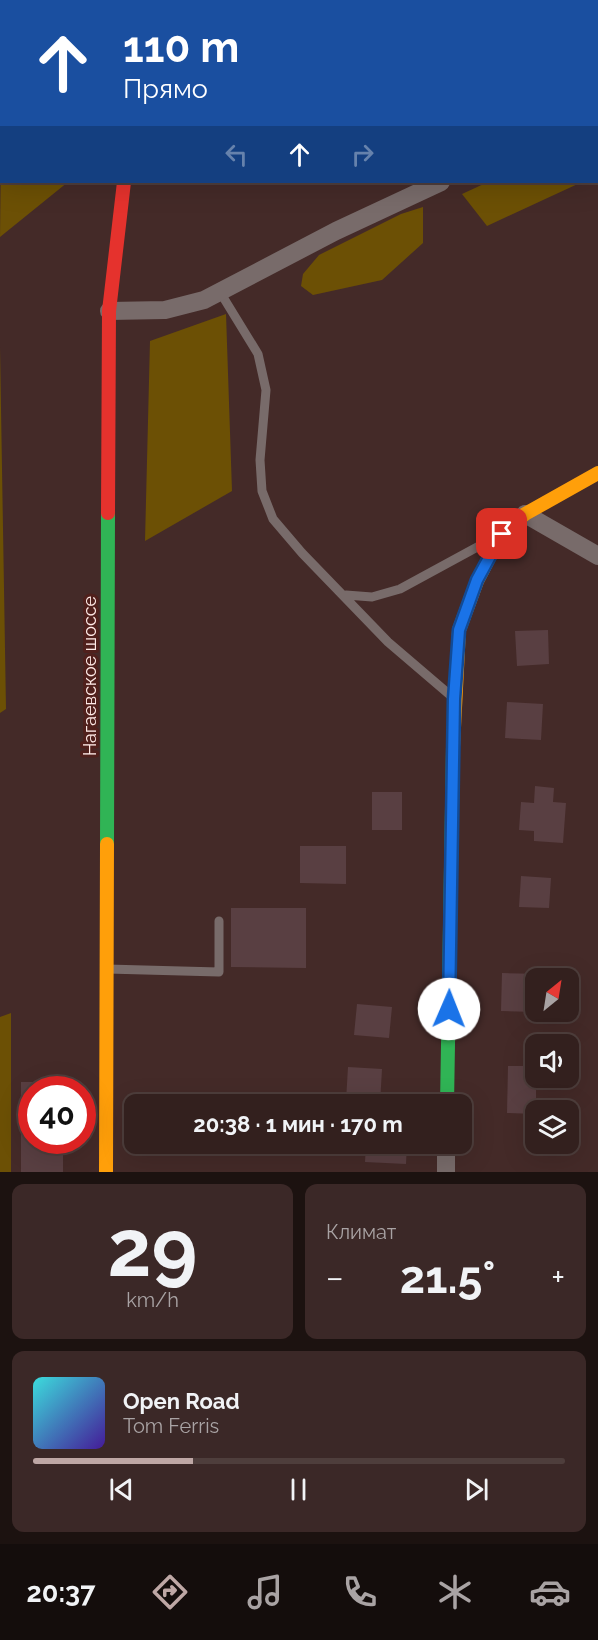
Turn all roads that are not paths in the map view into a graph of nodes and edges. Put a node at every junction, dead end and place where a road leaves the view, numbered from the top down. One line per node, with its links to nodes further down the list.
1 (124, 183): 4 (street, Нагаевское шоссе)
2 (439, 183): 3 (street)
3 (220, 292): 4 (street); 9 (lane)
4 (109, 311): 12 (street, Нагаевское шоссе)
5 (598, 473): 6 (street)
6 (525, 514): 7 (street); 8 (street)
7 (502, 534): 9 (lane); 10 (street)
8 (598, 556)
9 (346, 596): 10 (lane)
10 (454, 699): 13 (street)
11 (219, 921): 12 (lane)
12 (105, 969): 15 (street, Нагаевское шоссе)
13 (447, 1094)
14 (446, 1154): 16 (street)
15 (106, 1172)
16 (446, 1172)

